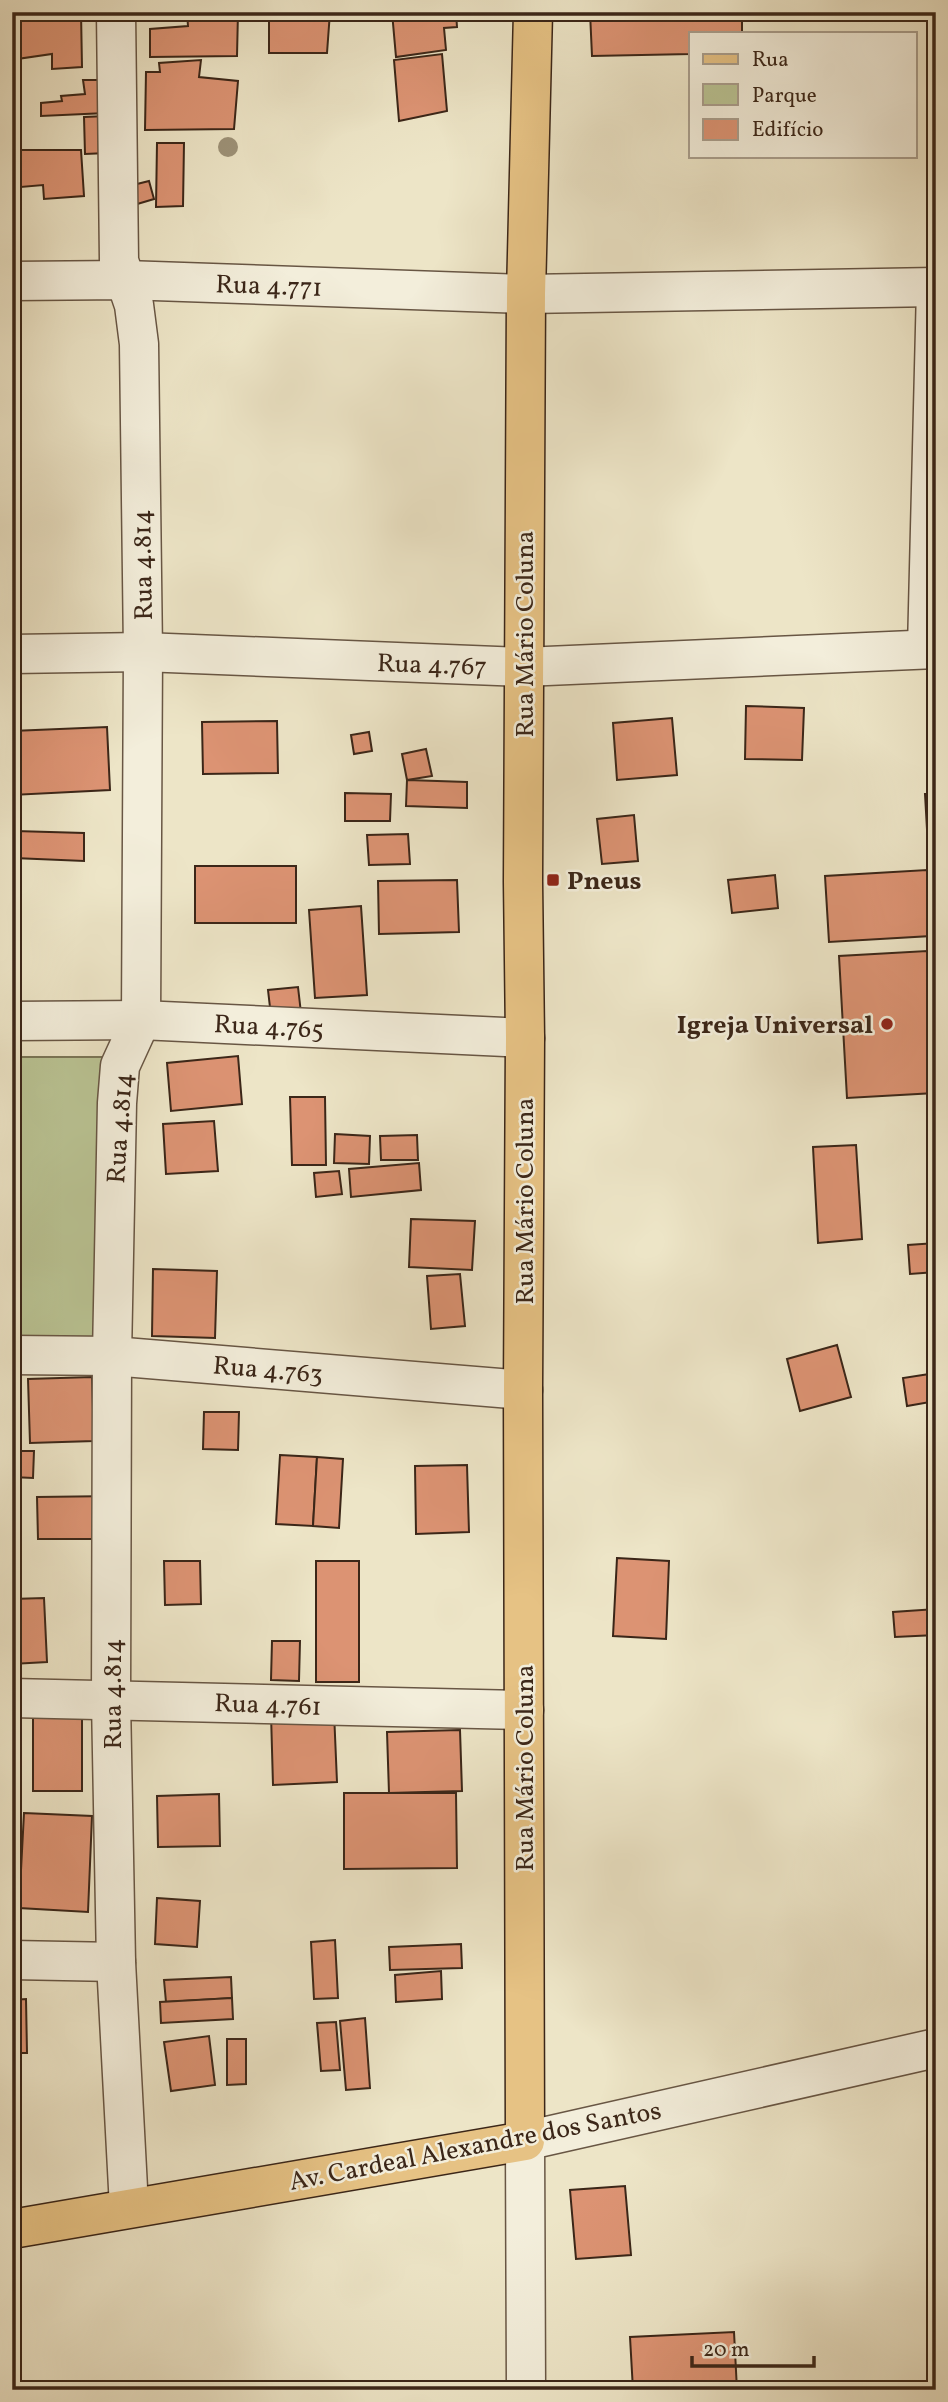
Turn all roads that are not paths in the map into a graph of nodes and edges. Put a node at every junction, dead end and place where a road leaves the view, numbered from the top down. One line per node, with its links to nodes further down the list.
1 (117, 12): 3 (street, Rua 4.814)
2 (533, 12): 6 (main road, Rua Mário Coluna)
3 (125, 280): 4 (street, Rua 4.771); 6 (street, Rua 4.771); 8 (street, Rua 4.814)
4 (12, 281)
5 (936, 287): 6 (street, Rua 4.771); 7 (street)
6 (526, 294): 10 (main road, Rua Mário Coluna)
7 (931, 649): 10 (street, Rua 4.767)
8 (143, 652): 9 (street, Rua 4.767); 10 (street, Rua 4.767); 11 (street, Rua 4.814)
9 (12, 654)
10 (524, 667): 13 (main road, Rua Mário Coluna)
11 (141, 1020): 12 (street, Rua 4.765); 13 (street, Rua 4.765); 15 (street, Rua 4.814)
12 (12, 1021)
13 (526, 1038): 16 (main road, Rua Mário Coluna)
14 (12, 1355): 15 (street, Rua 4.763)
15 (112, 1356): 16 (street, Rua 4.763); 18 (street, Rua 4.814)
16 (523, 1390): 19 (main road, Rua Mário Coluna)
17 (12, 1698): 18 (street, Rua 4.761)
18 (111, 1700): 19 (street, Rua 4.761); 21 (street, Rua 4.814)
19 (524, 1710): 23 (main road, Rua Mário Coluna)
20 (12, 1960): 21 (street)
21 (116, 1962): 24 (street, Rua 4.814)
22 (936, 2048): 23 (street, Av. Cardeal Alexandre dos Santos)
23 (525, 2141): 24 (main road, Av. Cardeal Alexandre dos Santos); 26 (street, Rua Mário Coluna)
24 (129, 2207): 25 (main road, Av. Cardeal Alexandre dos Santos)
25 (12, 2229)
26 (526, 2390)

